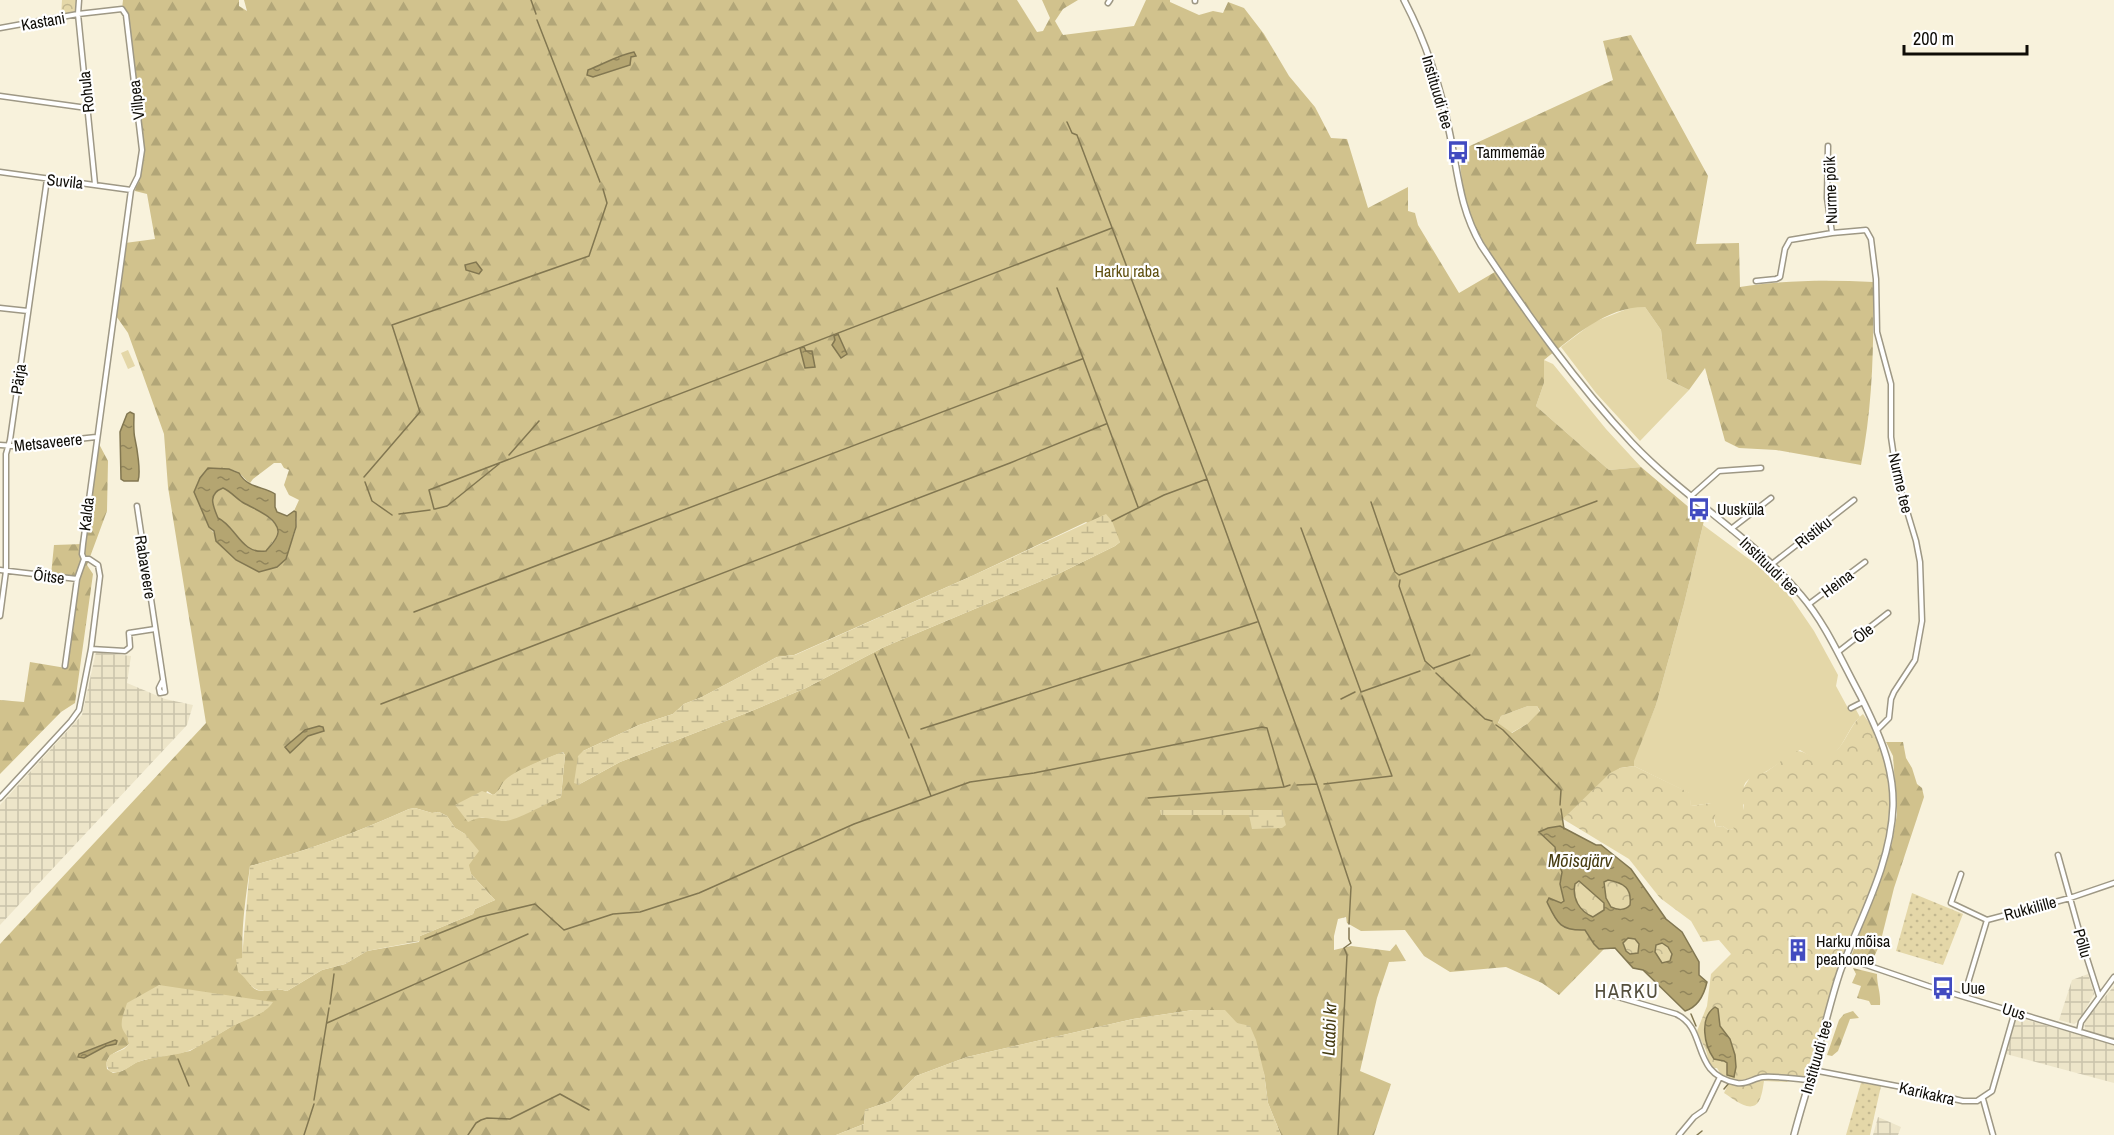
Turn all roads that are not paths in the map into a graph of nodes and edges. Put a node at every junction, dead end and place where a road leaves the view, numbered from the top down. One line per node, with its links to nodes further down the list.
1 (79, 0): 4 (street, Rohula)
2 (1404, 0): 22 (street, Instituudi tee)
3 (122, 9): 4 (street, Kastani); 12 (street, Villpea)
4 (78, 14): 5 (street, Kastani); 7 (street, Rohula)
5 (0, 28)
6 (0, 96): 7 (street)
7 (87, 108): 11 (street, Rohula)
8 (1828, 146): 14 (street, Nurme põik)
9 (0, 172): 10 (street, Suvila)
10 (46, 179): 11 (street, Suvila); 17 (street, Pärja)
11 (95, 184): 12 (street, Suvila)
12 (130, 189): 18 (street, Kalda)
13 (1862, 230): 14 (street, Nurme põik); 43 (street, Nurme tee)
14 (1832, 233): 15 (street, Nurme põik)
15 (1756, 281)
16 (0, 308): 17 (street)
17 (28, 311): 20 (street, Pärja)
18 (96, 437): 20 (street, Metsaveere); 27 (street, Kalda)
19 (0, 445): 20 (street, Metsaveere)
20 (8, 447): 31 (street, Pärja)
21 (1761, 468): 22 (street)
22 (1690, 496): 26 (street, Instituudi tee)
23 (1771, 498): 26 (street)
24 (1854, 500): 29 (street, Ristiku)
25 (137, 506): 36 (street, Rabaveere)
26 (1731, 529): 29 (street, Instituudi tee)
27 (84, 559): 32 (street, Õitse); 37 (street)
28 (1864, 562): 33 (street, Heina)
29 (1772, 564): 33 (street, Instituudi tee)
30 (0, 570): 31 (street, Õitse)
31 (6, 571): 32 (street, Õitse); 35 (street, Pärja)
32 (76, 579): 39 (street)
33 (1809, 604): 38 (street, Instituudi tee)
34 (1888, 613): 38 (street, Õle)
35 (0, 616)
36 (156, 629): 37 (street); 40 (street, Rabaveere)
37 (91, 649): 44 (street)
38 (1838, 653): 41 (street, Instituudi tee)
39 (65, 666)
40 (163, 680)
41 (1863, 702): 42 (street); 43 (street, Instituudi tee)
42 (1851, 708)
43 (1877, 730): 50 (street, Instituudi tee)
44 (0, 798)
45 (2058, 855): 48 (street, Põllu)
46 (1961, 874): 49 (street)
47 (2114, 883): 48 (street, Rukkilille)
48 (2070, 898): 49 (street, Rukkilille); 54 (street, Põllu)
49 (1987, 920): 53 (street, Rukkilille)
50 (1846, 958): 53 (street, Uus); 58 (street, Instituudi tee)
51 (2114, 977): 54 (street)
52 (1611, 995): 59 (street)
53 (1964, 996): 55 (street, Uus)
54 (2099, 996): 56 (street)
55 (2015, 1011): 56 (street, Uus); 61 (street)
56 (2079, 1031): 57 (street, Uus)
57 (2114, 1041)
58 (1813, 1070): 60 (street, Instituudi tee); 61 (street, Karikakra)
59 (1720, 1077): 60 (street); 62 (street)
60 (1810, 1080): 63 (street, Instituudi tee)
61 (1983, 1099): 64 (street)
62 (1679, 1135)
63 (1794, 1135)
64 (1993, 1135)

